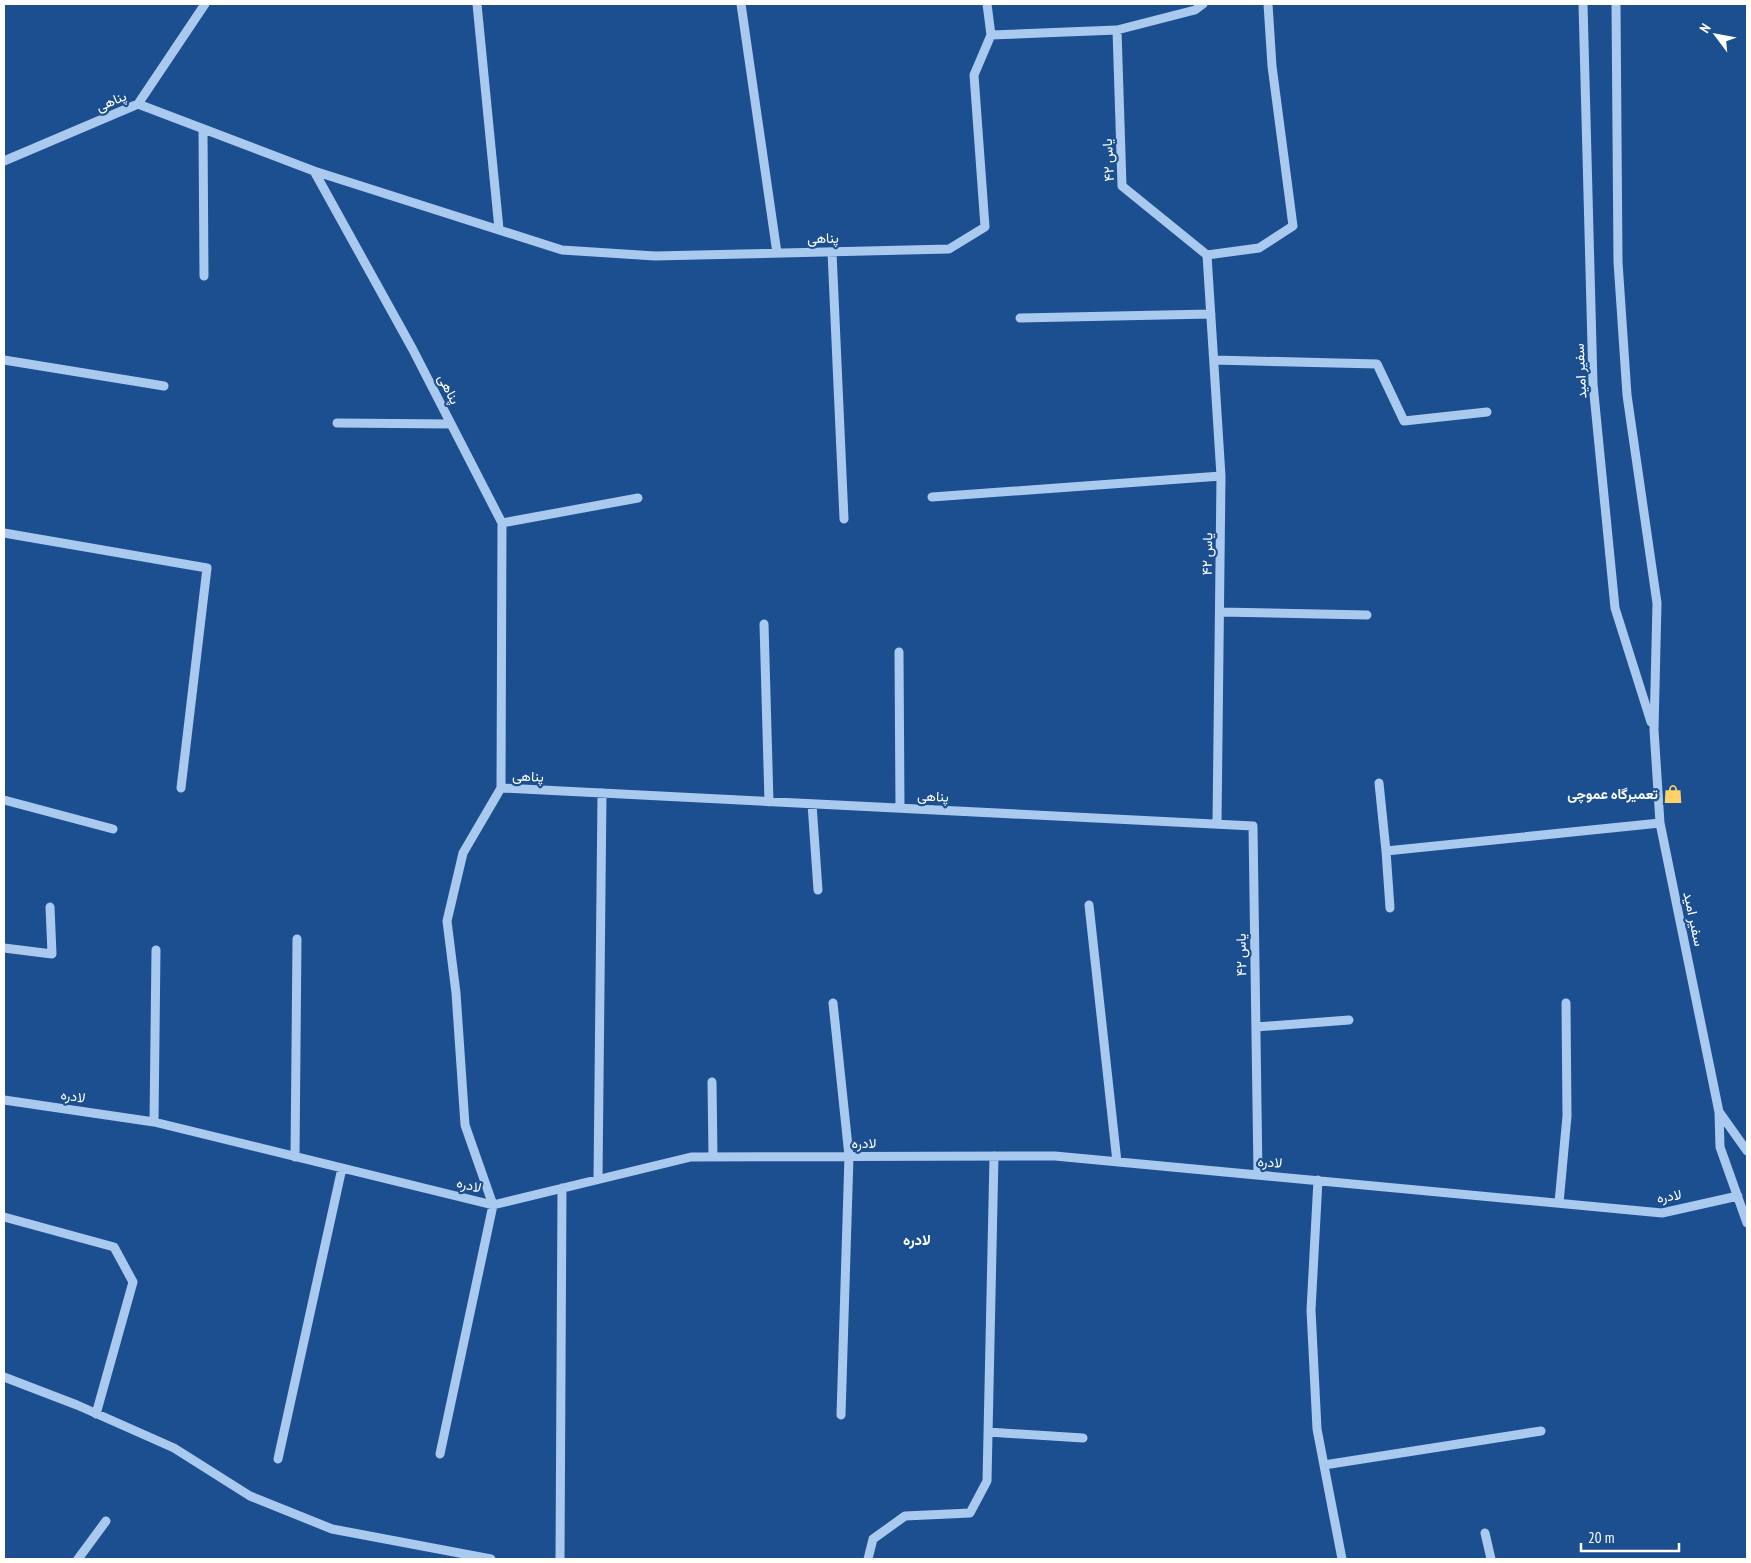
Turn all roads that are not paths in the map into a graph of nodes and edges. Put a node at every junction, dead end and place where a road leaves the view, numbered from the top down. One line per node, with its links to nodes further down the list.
1 (204, 4): 11 (street)
2 (477, 4): 15 (street)
3 (741, 4): 17 (street)
4 (987, 4): 10 (street)
5 (1203, 4): 9 (street)
6 (1268, 4): 18 (street)
7 (1583, 4): 38 (street, سفیر امید)
8 (1616, 4): 38 (street, سفیر امید)
9 (1117, 30): 10 (street); 18 (street, یاس ۴۲)
10 (991, 35): 16 (street, پناهی)
11 (138, 104): 12 (street, پناهی); 13 (street, پناهی)
12 (202, 129): 14 (street, پناهی); 19 (street)
13 (4, 161)
14 (314, 171): 15 (street, پناهی); 27 (street, پناهی)
15 (499, 229): 17 (street, پناهی)
16 (832, 252): 17 (street, پناهی); 31 (street)
17 (777, 253)
18 (1207, 255): 20 (street, یاس ۴۲)
19 (204, 276)
20 (1211, 314): 21 (street); 23 (street, یاس ۴۲)
21 (1020, 318)
22 (4, 360): 24 (street)
23 (1214, 360): 25 (street); 28 (street, یاس ۴۲)
24 (164, 386)
25 (1487, 412)
26 (336, 423): 27 (street)
27 (451, 424): 32 (street, پناهی)
28 (1221, 476): 29 (street); 34 (street, یاس ۴۲)
29 (932, 497)
30 (638, 498): 32 (street)
31 (844, 519)
32 (502, 523): 41 (street, پناهی)
33 (4, 533): 40 (street)
34 (1220, 612): 35 (street); 48 (street, یاس ۴۲)
35 (1367, 615)
36 (764, 624): 44 (street)
37 (899, 652): 46 (street)
38 (1654, 730): 47 (street, سفیر امید)
39 (1379, 783): 50 (street)
40 (181, 788)
41 (501, 788): 42 (street, پناهی); 79 (street)
42 (602, 793): 44 (street, پناهی); 74 (street)
43 (4, 800): 49 (street)
44 (769, 802): 45 (street, پناهی)
45 (812, 804): 46 (street, پناهی); 51 (street)
46 (900, 808): 48 (street, پناهی)
47 (1660, 823): 50 (street); 64 (street, سفیر امید)
48 (1217, 824): 61 (street, یاس ۴۲)
49 (113, 829)
50 (1386, 851): 54 (street)
51 (818, 890)
52 (1089, 905): 71 (street)
53 (50, 907): 56 (street)
54 (1390, 908)
55 (297, 939): 69 (street)
56 (4, 948)
57 (156, 950): 65 (street)
58 (833, 1003): 67 (street)
59 (1566, 1003): 78 (street)
60 (1349, 1020): 61 (street)
61 (1256, 1027): 73 (street, یاس ۴۲)
62 (712, 1082): 70 (street)
63 (4, 1100): 65 (street, لادره)
64 (1719, 1112): 66 (street); 77 (street)
65 (154, 1122): 69 (street, لادره)
66 (1747, 1151)
67 (849, 1156): 68 (street, لادره); 70 (street, لادره); 84 (street)
68 (994, 1156): 71 (street, لادره); 86 (street)
69 (295, 1157): 72 (street, لادره)
70 (713, 1157): 74 (street, لادره)
71 (1117, 1162): 73 (street, لادره)
72 (342, 1168): 79 (street, لادره); 89 (street)
73 (1258, 1175): 75 (street, لادره)
74 (598, 1179): 76 (street, لادره)
75 (1318, 1180): 78 (street, لادره); 90 (street)
76 (562, 1188): 79 (street, لادره); 95 (street)
77 (1738, 1196): 78 (street, لادره); 81 (street)
78 (1559, 1203)
79 (493, 1205): 88 (street)
80 (4, 1217): 83 (street)
81 (1747, 1222)
82 (4, 1377): 83 (street)
83 (96, 1414): 94 (street)
84 (841, 1415)
85 (1541, 1431): 90 (street)
86 (988, 1432): 87 (street); 96 (street)
87 (1083, 1438)
88 (440, 1454)
89 (278, 1459)
90 (1324, 1464): 97 (street)
91 (106, 1521): 93 (street)
92 (1485, 1533): 98 (street)
93 (78, 1559)
94 (491, 1559)
95 (560, 1559)
96 (868, 1559)
97 (1342, 1559)
98 (1491, 1559)

